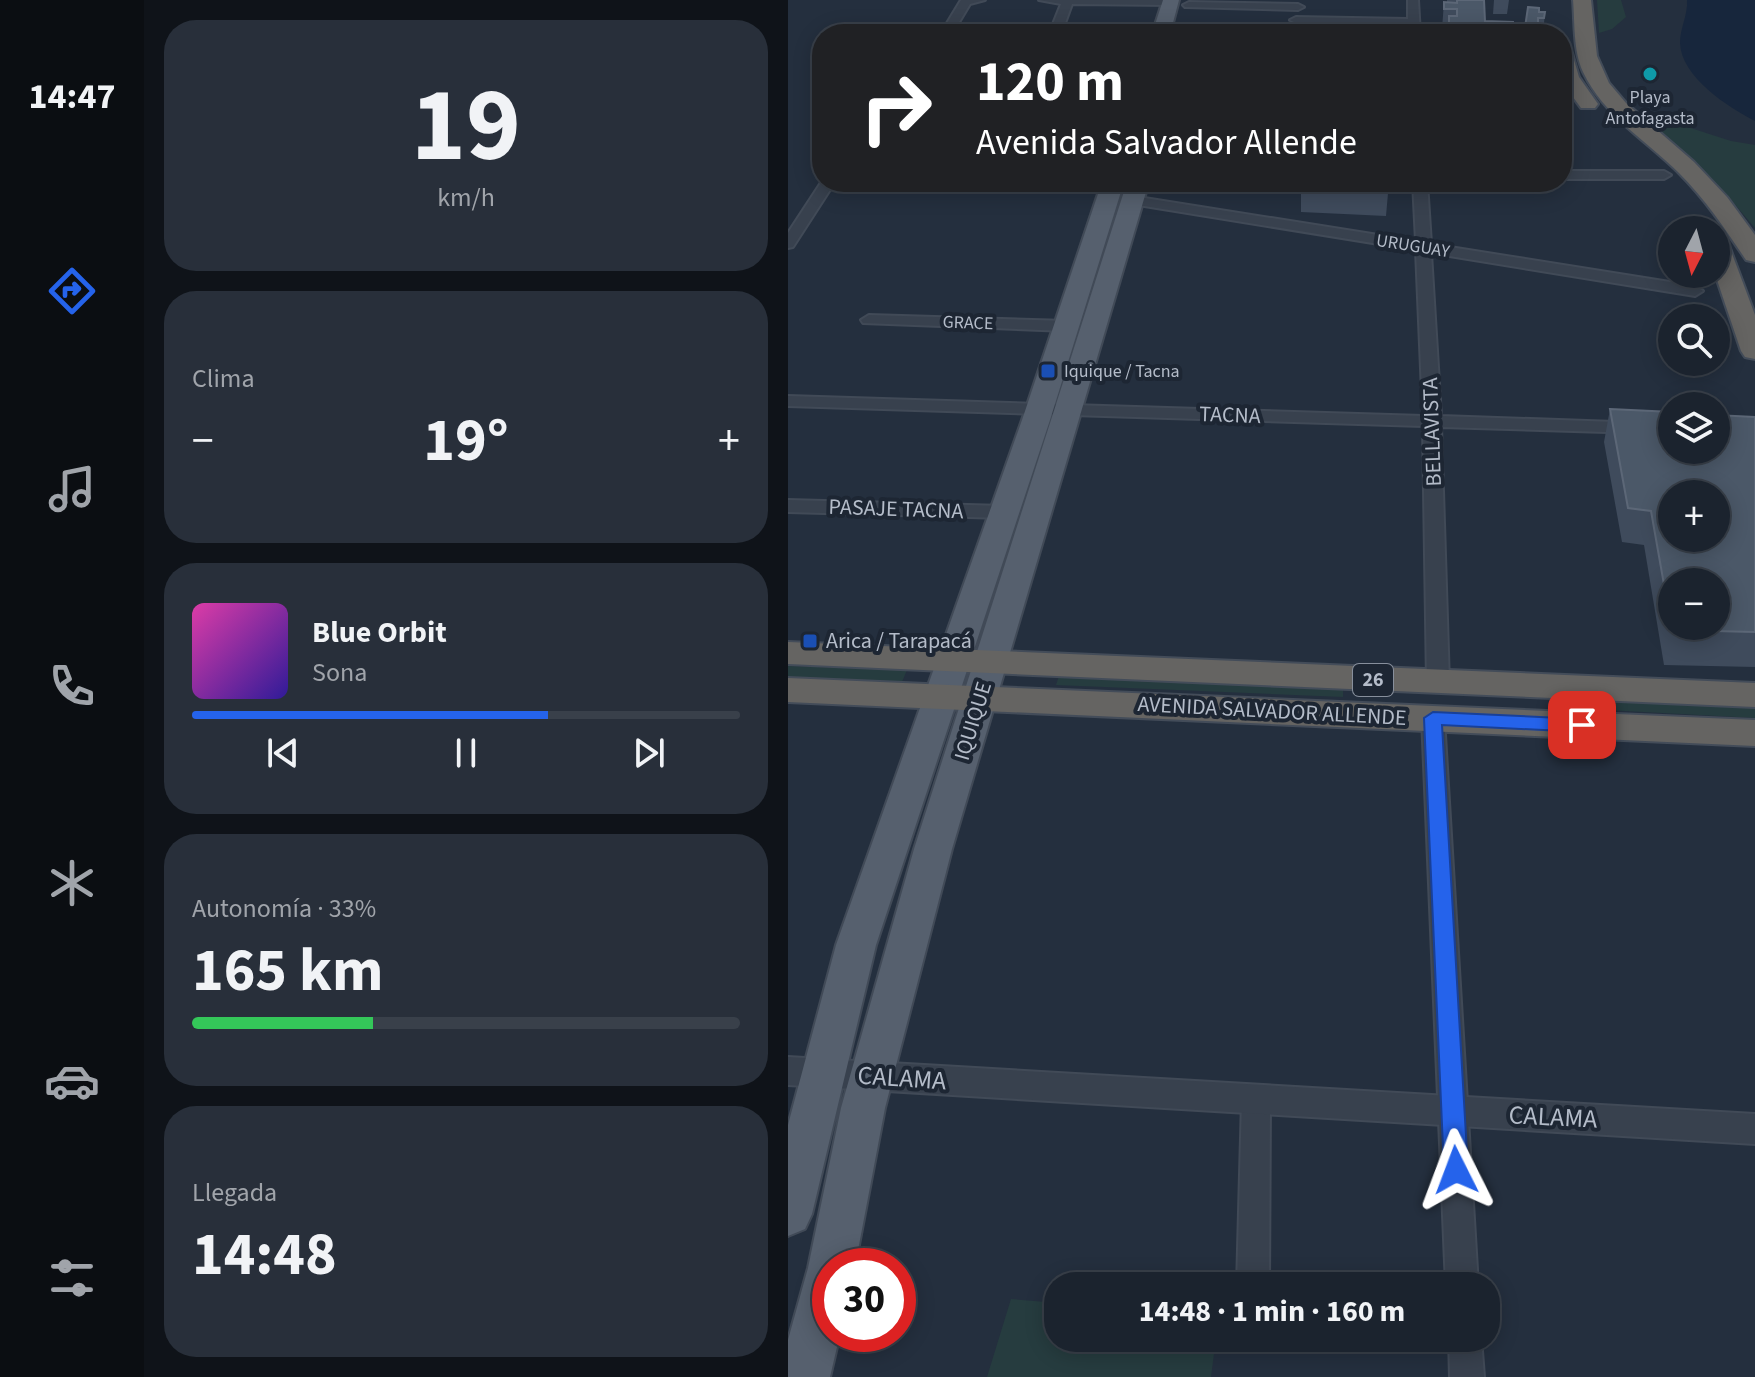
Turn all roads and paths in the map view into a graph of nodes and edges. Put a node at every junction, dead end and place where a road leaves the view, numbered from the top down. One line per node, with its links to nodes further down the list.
1 (980, 0): 8 (street)
2 (1044, 0): 3 (street)
3 (1068, 0): 6 (street); 9 (street)
4 (1413, 0): 12 (street)
5 (1582, 0): 24 (highway)
6 (1171, 1): 10 (main road)
7 (1188, 8): 11 (street)
8 (952, 24)
9 (1059, 24)
10 (1164, 24)
11 (1375, 24)
12 (1414, 24)
13 (1572, 83): 15 (highway)
14 (1572, 175): 15 (street)
15 (1664, 175): 21 (highway)
16 (822, 192): 22 (street)
17 (1126, 192): 28 (main road, IQUIQUE)
18 (1127, 192): 32 (main road, IQUIQUE)
19 (1148, 192): 23 (street, URUGUAY)
20 (1420, 192): 23 (street, BELLAVISTA)
21 (1683, 194)
22 (788, 244)
23 (1423, 248): 26 (street, URUGUAY); 33 (street, BELLAVISTA)
24 (1755, 255)
25 (1730, 284): 29 (highway)
26 (1695, 291)
27 (869, 320): 28 (street, GRACE)
28 (1067, 326): 31 (main road, IQUIQUE)
29 (1755, 351)
30 (788, 401): 31 (street, TACNA)
31 (1039, 409): 32 (street, TACNA); 36 (main road, IQUIQUE)
32 (1067, 410): 33 (street, TACNA); 38 (main road, IQUIQUE)
33 (1432, 422): 34 (street, TACNA); 43 (street, BELLAVISTA)
34 (1658, 429)
35 (788, 506): 36 (street, PASAJE TACNA)
36 (1004, 512): 39 (main road, IQUIQUE)
37 (788, 653): 39 (highway, AVENIDA SALVADOR ALLENDE / 26)
38 (992, 662): 39 (highway, AVENIDA SALVADOR ALLENDE / 26); 42 (main road, IQUIQUE); 43 (highway, AVENIDA SALVADOR ALLENDE / 26)
39 (947, 678): 40 (highway, AVENIDA SALVADOR ALLENDE / 26); 42 (highway, AVENIDA SALVADOR ALLENDE / 26); 45 (main road, IQUIQUE)
40 (788, 690)
41 (1755, 695): 43 (highway, AVENIDA SALVADOR ALLENDE / 26)
42 (981, 698): 43 (highway, AVENIDA SALVADOR ALLENDE / 26); 46 (main road, IQUIQUE)
43 (1435, 701): 44 (highway, AVENIDA SALVADOR ALLENDE / 26); 48 (street, BELLAVISTA)
44 (1747, 734)
45 (806, 1072): 46 (street, CALAMA); 50 (main road, IQUIQUE)
46 (873, 1076): 47 (street, CALAMA); 51 (main road, IQUIQUE)
47 (1256, 1100): 48 (street, CALAMA); 52 (street)
48 (1453, 1111): 49 (street, CALAMA); 53 (street, BELLAVISTA)
49 (1755, 1129)
50 (788, 1214)
51 (835, 1248)
52 (1253, 1272)
53 (1461, 1272)
54 (812, 1345): 56 (main road)
55 (1466, 1352): 57 (street)
56 (804, 1377)
57 (1467, 1377)

